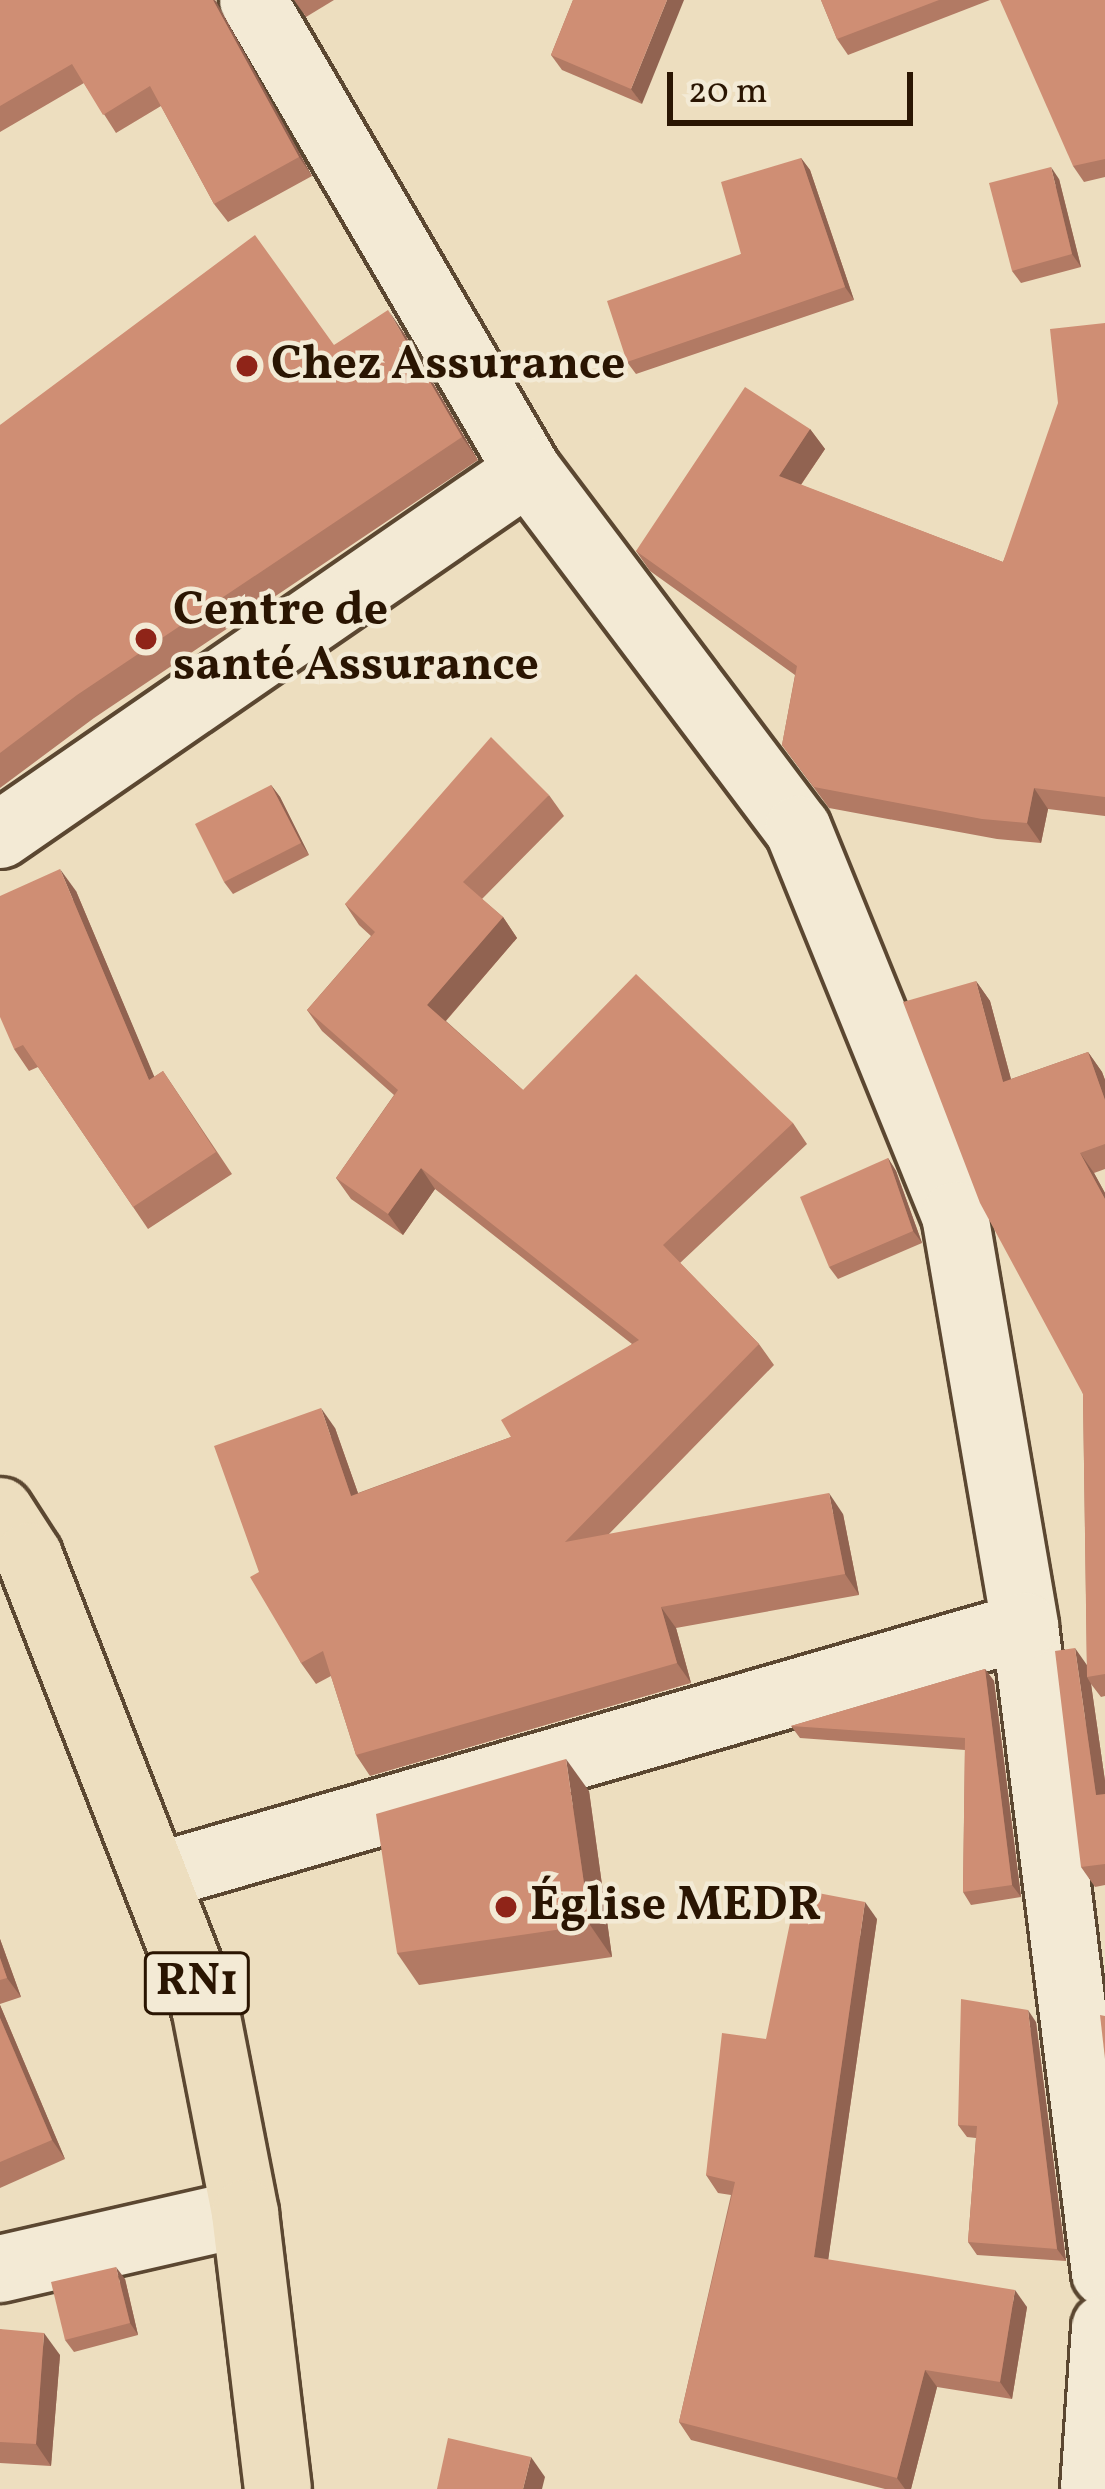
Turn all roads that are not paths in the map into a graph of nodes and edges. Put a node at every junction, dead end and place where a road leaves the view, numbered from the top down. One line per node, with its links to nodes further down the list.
1 (253, 0): 2 (street)
2 (528, 471): 3 (street); 5 (street)
3 (0, 836)
4 (0, 1511): 6 (highway, RN1)
5 (1024, 1626): 6 (street); 9 (street)
6 (159, 1876): 7 (highway, RN1)
7 (245, 2212): 8 (street); 11 (highway, RN1)
8 (0, 2269)
9 (1105, 2273)
10 (1105, 2327): 12 (street)
11 (278, 2489)
12 (1094, 2489)

